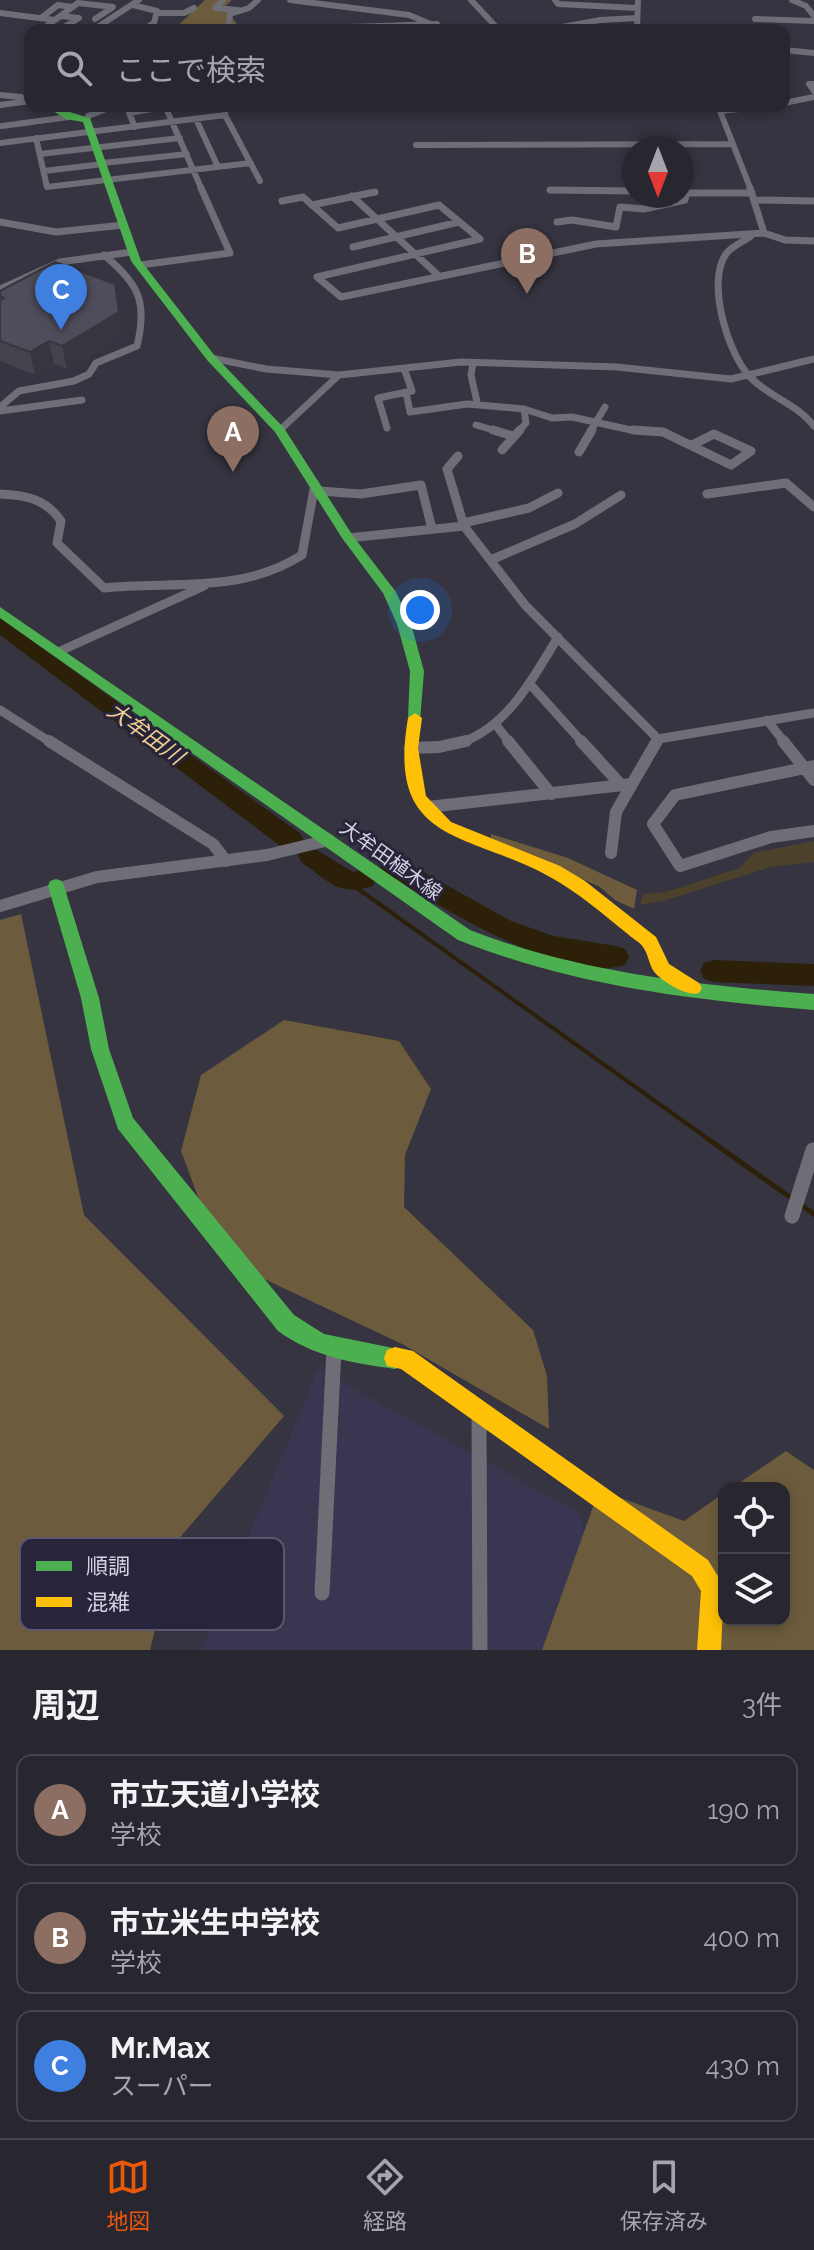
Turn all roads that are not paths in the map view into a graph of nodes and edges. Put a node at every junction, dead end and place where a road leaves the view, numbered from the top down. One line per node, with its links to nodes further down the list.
1 (87, 0): 12 (street)
2 (139, 0): 13 (street)
3 (223, 0): 16 (street)
4 (258, 0): 16 (street)
5 (290, 0): 32 (street)
6 (471, 0): 33 (street)
7 (555, 0): 15 (street)
8 (638, 0): 15 (street)
9 (792, 0): 11 (street)
10 (814, 0): 11 (street)
11 (799, 2): 25 (street)
12 (76, 5): 19 (street); 20 (street); 22 (street)
13 (133, 5): 18 (street); 28 (street)
14 (194, 8): 18 (street)
15 (637, 8): 21 (street)
16 (238, 10): 30 (street)
17 (0, 13): 19 (street)
18 (157, 13): 29 (street)
19 (41, 18): 20 (street)
20 (58, 18): 26 (street); 27 (street)
21 (637, 18): 34 (street); 35 (street)
22 (95, 19)
23 (363, 19): 31 (street)
24 (755, 19): 25 (street)
25 (814, 19)
26 (49, 24)
27 (68, 24)
28 (103, 24)
29 (152, 24)
30 (229, 24)
31 (362, 24)
32 (438, 24)
33 (493, 24)
34 (578, 24)
35 (637, 24)
36 (790, 51): 37 (street)
37 (814, 53)
38 (814, 84): 39 (street)
39 (814, 91)
40 (0, 95): 42 (street)
41 (814, 97): 44 (street)
42 (24, 99)
43 (24, 101): 45 (street)
44 (790, 102)
45 (0, 105)
46 (60, 112): 52 (street)
47 (98, 112): 62 (street)
48 (134, 112): 56 (street)
49 (169, 112): 54 (street)
50 (720, 112): 60 (street)
51 (225, 115): 53 (street); 65 (street)
52 (69, 117): 55 (street); 62 (street)
53 (196, 119): 54 (street); 66 (street)
54 (173, 122): 56 (street); 58 (street)
55 (2, 126)
56 (135, 127): 62 (street)
57 (36, 138): 59 (street); 62 (street); 63 (street)
58 (180, 138): 62 (street); 64 (street)
59 (0, 143)
60 (733, 144): 61 (street); 75 (street)
61 (416, 145)
62 (99, 151): 63 (street); 64 (street); 67 (street); 68 (street); 68 (street); 84 (street)
63 (40, 154): 68 (street)
64 (187, 154): 67 (street)
65 (251, 163): 66 (street); 69 (street)
66 (218, 167): 67 (street)
67 (193, 170): 92 (street)
68 (44, 171)
69 (260, 181)
70 (550, 190): 71 (street)
71 (622, 191)
72 (375, 192): 74 (street)
73 (694, 194): 75 (street)
74 (352, 196): 78 (street); 80 (street)
75 (754, 197): 77 (street); 85 (street)
76 (282, 201): 78 (street)
77 (814, 201)
78 (312, 205): 80 (street)
79 (622, 207): 82 (street)
80 (378, 219): 81 (street); 87 (street)
81 (459, 222): 87 (street); 91 (street)
82 (557, 222)
83 (0, 223): 84 (street)
84 (124, 225): 92 (street)
85 (764, 233): 86 (street); 88 (street)
86 (751, 235): 93 (street); 100 (street)
87 (397, 237): 89 (street); 91 (street)
88 (814, 241)
89 (353, 247)
90 (104, 255): 92 (street); 94 (street); 105 (street)
91 (417, 255): 93 (street); 93 (street)
92 (136, 258): 95 (street)
93 (438, 275)
94 (0, 289)
95 (211, 358): 99 (street); 111 (street)
96 (814, 359): 100 (street)
97 (473, 363): 98 (street); 100 (street); 103 (street)
98 (404, 368): 99 (street); 101 (street)
99 (339, 375): 111 (street)
100 (750, 377): 109 (street)
101 (406, 392): 103 (street); 110 (street)
102 (82, 400): 105 (street)
103 (477, 402): 106 (street)
104 (605, 407): 107 (street)
105 (0, 409)
106 (524, 409): 107 (street); 112 (street)
107 (595, 422): 113 (street); 115 (street)
108 (476, 425): 112 (street)
109 (814, 426)
110 (387, 428)
111 (280, 430): 117 (street)
112 (513, 436): 114 (street)
113 (694, 444): 113 (street)
114 (502, 450)
115 (579, 452)
116 (458, 456): 123 (street)
117 (317, 488): 124 (street); 125 (street); 127 (street)
118 (558, 493): 123 (street)
119 (0, 494): 127 (street)
120 (707, 494): 122 (street)
121 (621, 495): 126 (street)
122 (814, 507)
123 (463, 525): 124 (street); 126 (street)
124 (432, 529): 125 (street)
125 (348, 538): 137 (street)
126 (493, 559): 129 (street)
127 (204, 586): 130 (street)
128 (0, 611): 130 (street, 大牟田植木線)
129 (558, 637): 131 (street); 136 (street)
130 (58, 652): 144 (street, 大牟田植木線)
131 (529, 683): 135 (street); 140 (street)
132 (0, 710): 146 (street)
133 (814, 713): 134 (street)
134 (767, 720): 136 (street); 138 (street)
135 (496, 725): 137 (street); 141 (street)
136 (658, 739): 140 (street)
137 (410, 748): 142 (street)
138 (808, 767): 139 (street); 143 (street)
139 (814, 780)
140 (626, 784): 141 (street); 145 (street)
141 (551, 794): 142 (street)
142 (428, 807): 149 (street)
143 (814, 831)
144 (329, 840): 146 (street); 149 (street, 大牟田植木線)
145 (611, 853)
146 (226, 861): 147 (street)
147 (56, 886): 148 (street); 153 (street)
148 (0, 906)
149 (693, 988): 150 (street, 大牟田植木線)
150 (814, 1002)
151 (813, 1150): 152 (street)
152 (792, 1216)
153 (334, 1349): 154 (street); 155 (street)
154 (479, 1411): 156 (street); 157 (street)
155 (322, 1593)
156 (480, 1650)
157 (709, 1650)

